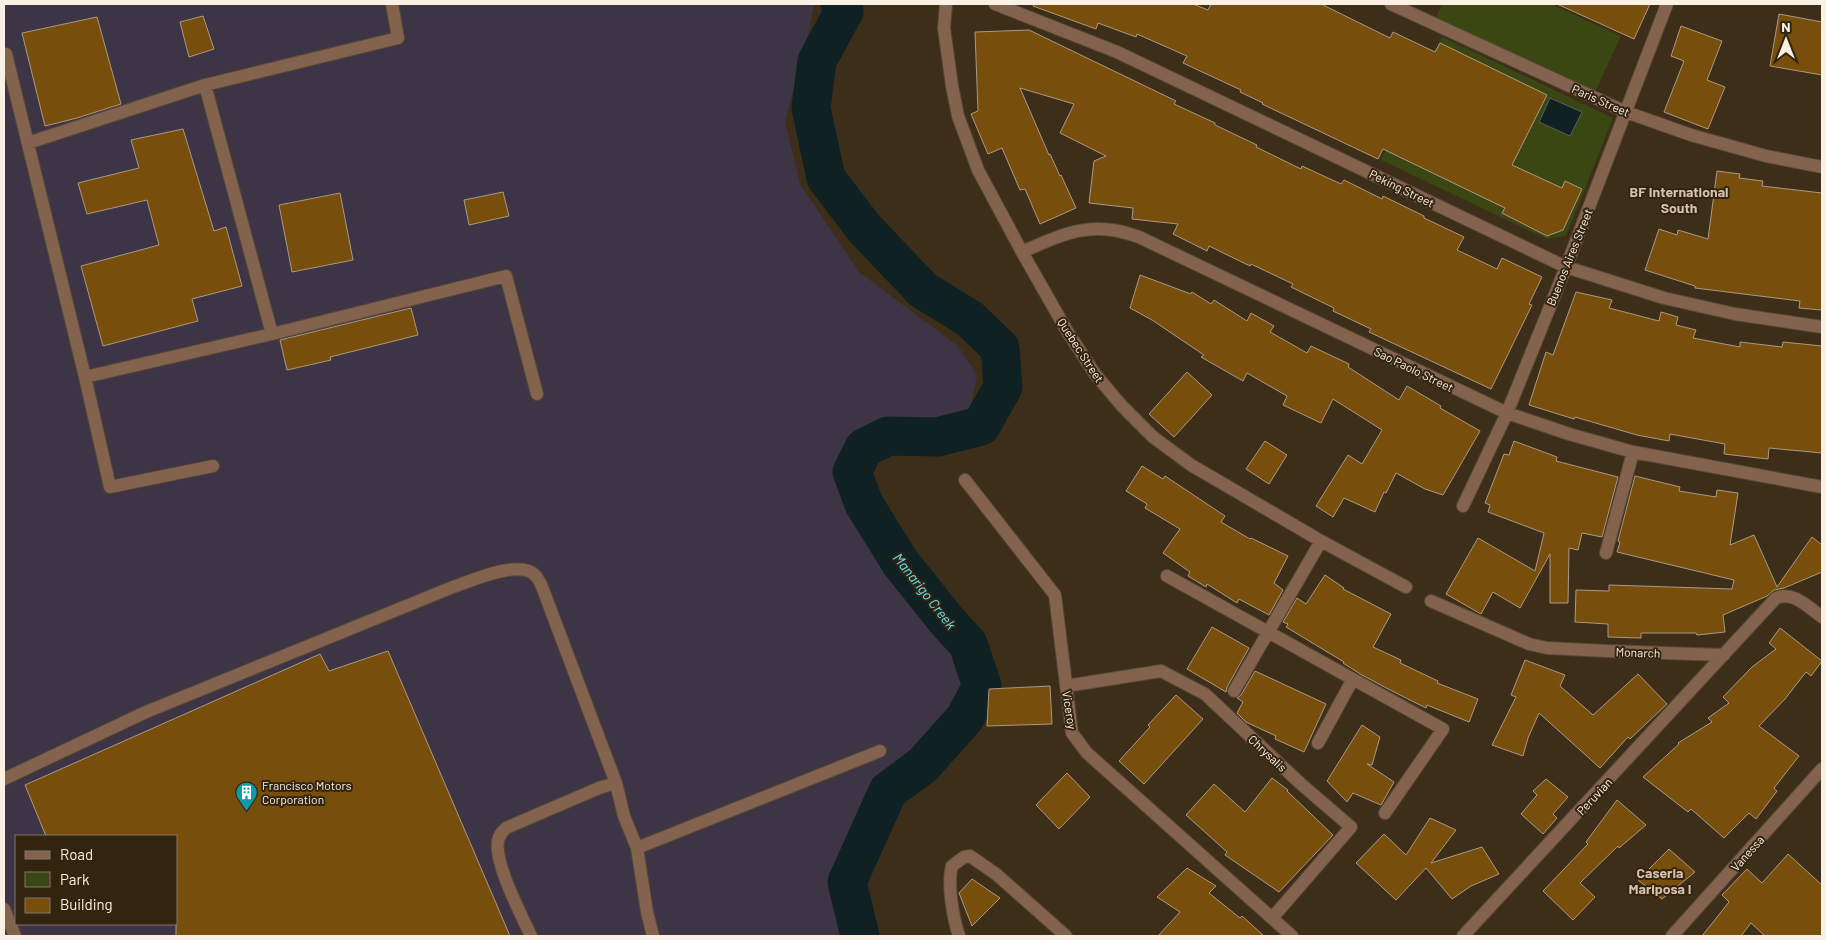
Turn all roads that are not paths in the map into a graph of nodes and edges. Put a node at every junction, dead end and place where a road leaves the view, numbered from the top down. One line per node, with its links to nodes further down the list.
1 (392, 4): 7 (street)
2 (946, 4): 11 (street, Quebec Street)
3 (996, 4): 12 (street, Peking Street)
4 (1391, 4): 8 (street, Paris Street)
5 (1667, 4): 8 (street, Buenos Aires Street)
6 (4, 55): 9 (street)
7 (205, 85): 9 (street); 14 (street)
8 (1626, 112): 10 (street, Paris Street); 12 (street, Buenos Aires Street)
9 (28, 143): 15 (street)
10 (1822, 167)
11 (1022, 252): 17 (street, Sao Paolo Street); 23 (street, Quebec Street)
12 (1566, 267): 13 (street, Peking Street); 17 (street, Buenos Aires Street)
13 (1822, 327)
14 (272, 334): 15 (street); 16 (street)
15 (85, 377): 19 (street)
16 (537, 394)
17 (1506, 413): 18 (street, Sao Paolo Street); 22 (street, Buenos Aires Street)
18 (1633, 452): 21 (street, Sao Paolo Street); 24 (street)
19 (213, 466)
20 (964, 480): 32 (street, Viceroy)
21 (1822, 487)
22 (1463, 506)
23 (1321, 541): 26 (street, Quebec Street); 29 (street)
24 (1606, 553)
25 (1167, 576): 29 (street)
26 (1406, 587)
27 (1430, 601): 30 (street, Monarch)
28 (1822, 617): 30 (street)
29 (1269, 632): 31 (street); 33 (street)
30 (1724, 655): 49 (street, Peruvian)
31 (1353, 679): 34 (street); 39 (street)
32 (1066, 686): 42 (street, Viceroy); 42 (street, Chrysalis)
33 (1234, 691)
34 (1318, 743)
35 (880, 751): 40 (street)
36 (1822, 769): 50 (street, Vanessa)
37 (4, 779): 38 (street)
38 (616, 783): 40 (street); 44 (street)
39 (1384, 813)
40 (637, 848): 45 (street)
41 (4, 910): 43 (street)
42 (1273, 917): 48 (street, Viceroy)
43 (15, 936)
44 (531, 936)
45 (653, 936)
46 (959, 936): 47 (street)
47 (1066, 936)
48 (1292, 936)
49 (1463, 936)
50 (1672, 936)

